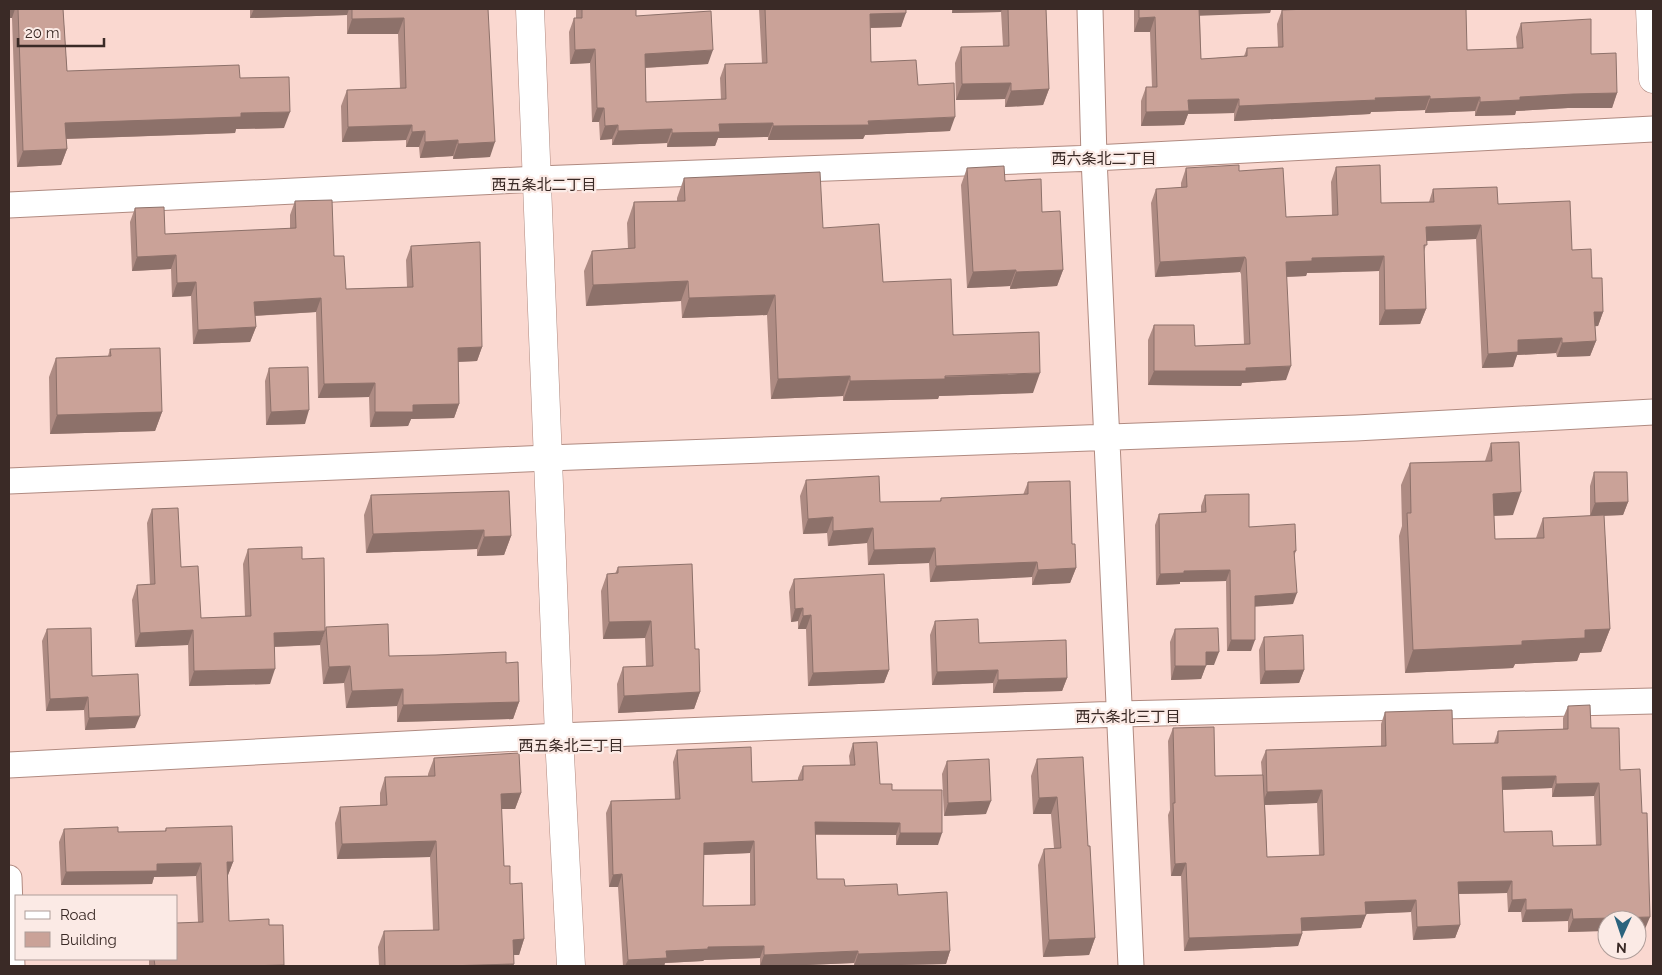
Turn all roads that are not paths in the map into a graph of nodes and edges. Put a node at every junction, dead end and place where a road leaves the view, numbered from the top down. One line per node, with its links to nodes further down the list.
1 (530, 9): 7 (street)
2 (1090, 9): 6 (street)
3 (1650, 9): 4 (street)
4 (1653, 79)
5 (1653, 129): 6 (street)
6 (1094, 158): 7 (street); 10 (street)
7 (538, 179): 8 (street); 11 (street)
8 (9, 205)
9 (1653, 412): 10 (street)
10 (1108, 437): 11 (street); 14 (street)
11 (548, 458): 12 (street); 15 (street)
12 (9, 481)
13 (1653, 700): 14 (street)
14 (1120, 714): 15 (street); 20 (street)
15 (559, 736): 16 (street); 19 (street)
16 (9, 765)
17 (9, 878): 18 (street)
18 (12, 966)
19 (571, 966)
20 (1131, 966)

